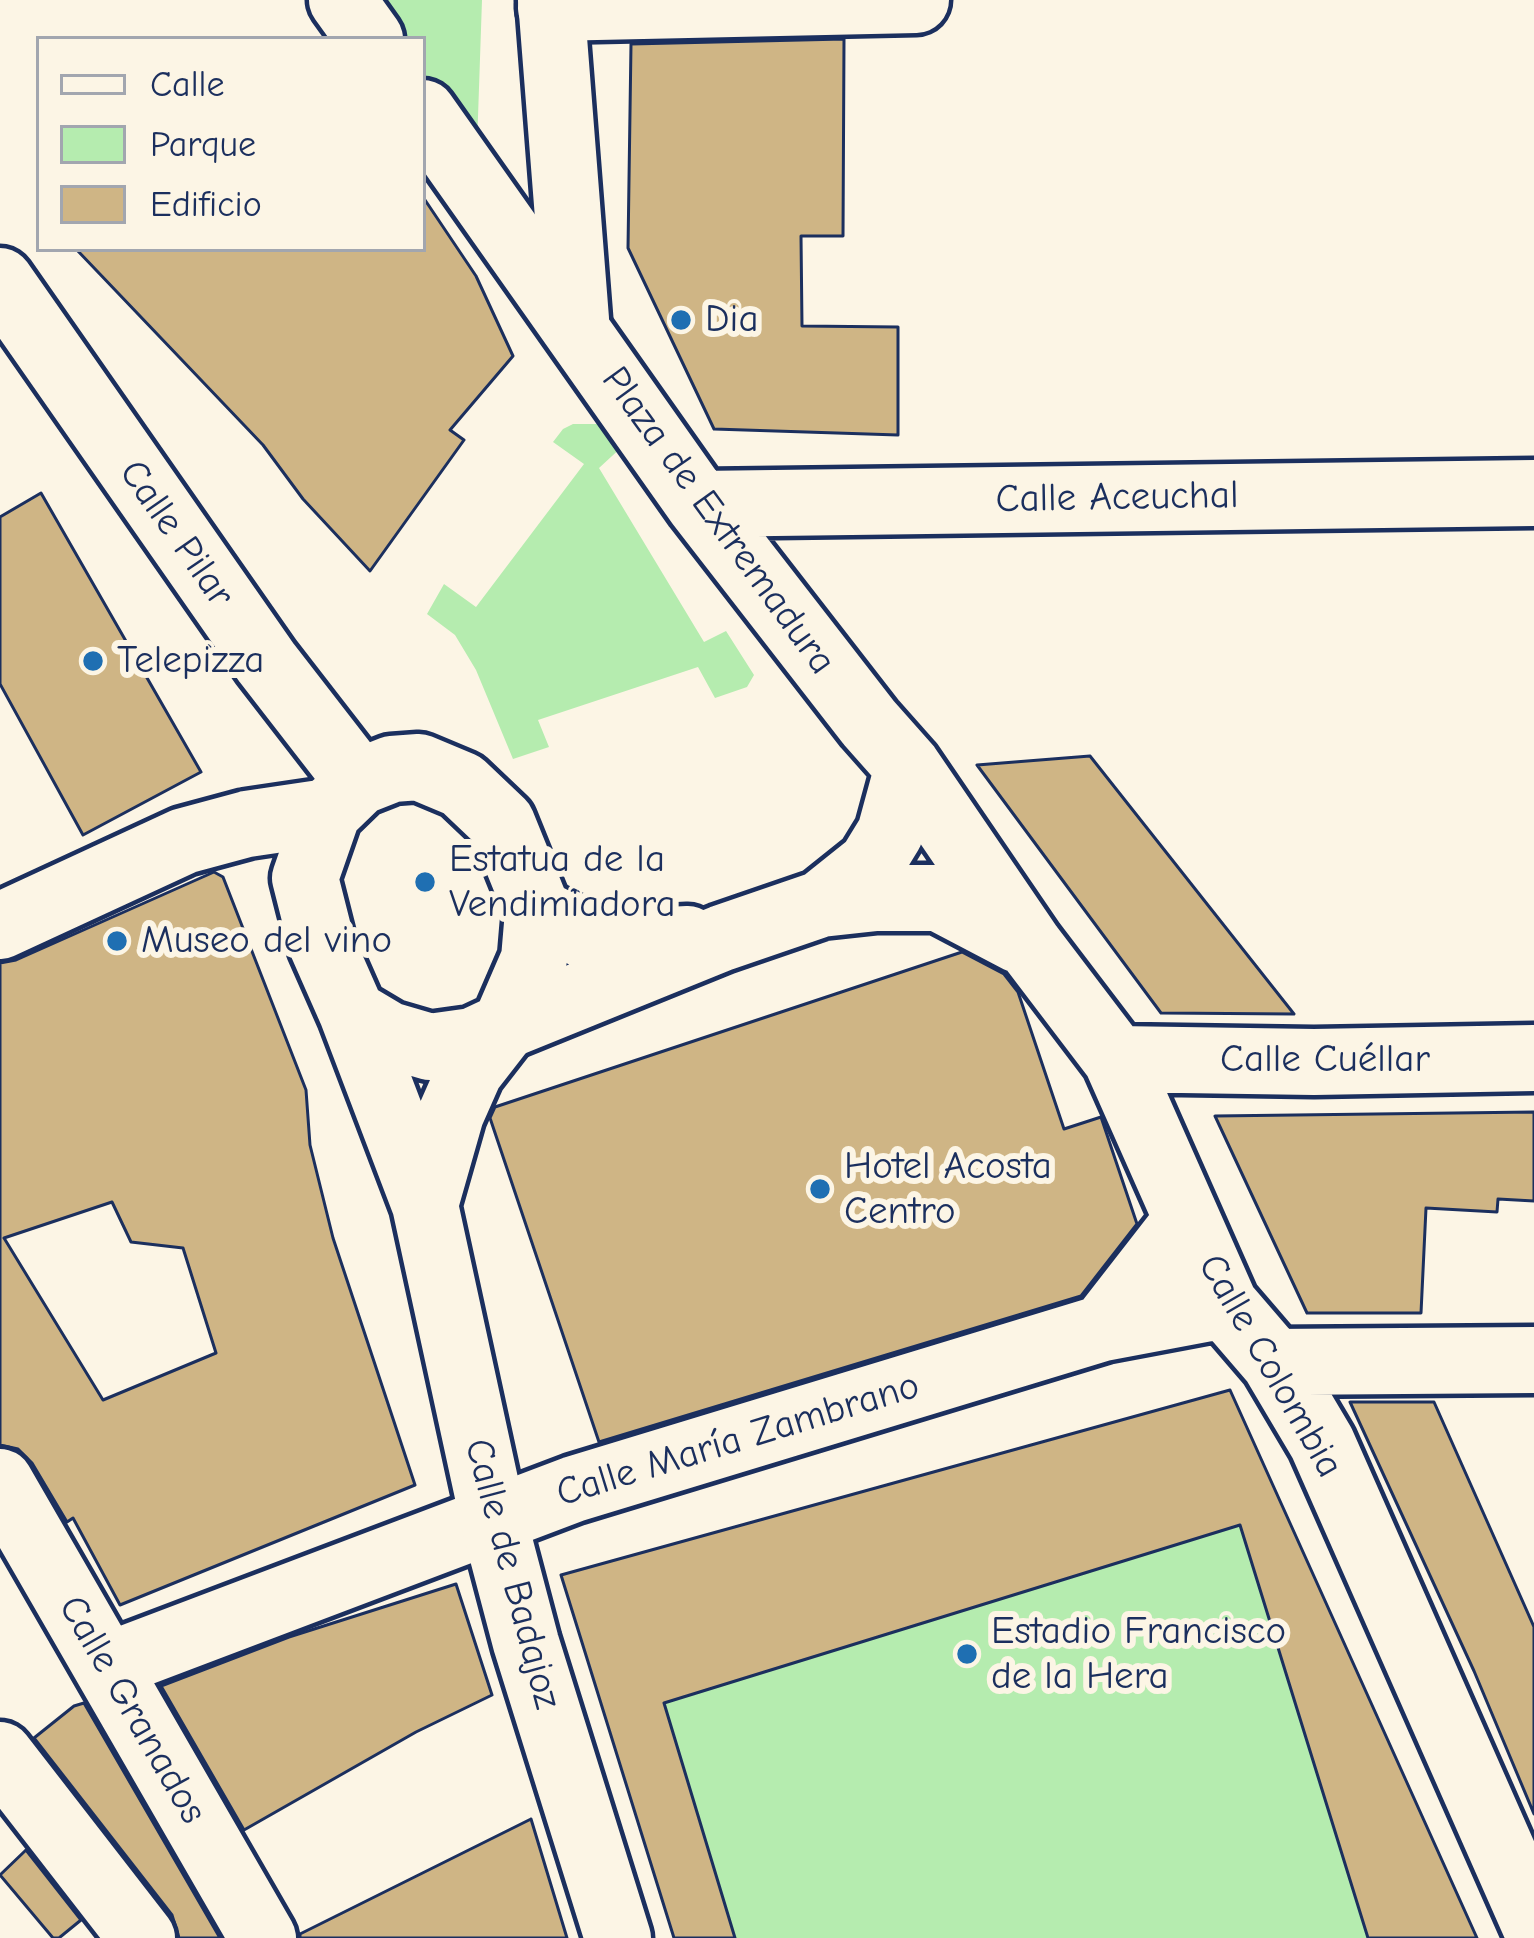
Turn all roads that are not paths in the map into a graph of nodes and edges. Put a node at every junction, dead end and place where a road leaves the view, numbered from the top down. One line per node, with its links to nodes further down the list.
1 (342, 0): 4 (street)
2 (916, 0): 3 (street)
3 (551, 4): 7 (street)
4 (368, 36)
5 (426, 117): 7 (street, Plaza de Extremadura)
6 (0, 281): 11 (street, Calle Pilar)
7 (570, 318): 9 (street, Plaza de Extremadura)
8 (1534, 493): 9 (street, Calle Aceuchal)
9 (699, 504): 10 (street, Plaza de Extremadura)
10 (888, 745): 14 (street); 18 (street, Calle Colombia)
11 (343, 797): 12 (street); 13 (street); 15 (street)
12 (220, 833): 13 (street); 16 (street)
13 (304, 878): 19 (street, Calle de Badajoz)
14 (821, 904): 17 (street); 18 (street)
15 (538, 912): 17 (street); 20 (street, Calle de Badajoz)
16 (0, 926)
17 (722, 938): 20 (street)
18 (1030, 946): 22 (street, Calle Colombia)
19 (352, 1013): 20 (street); 23 (street, Calle de Badajoz)
20 (505, 1026): 23 (street, Calle de Badajoz)
21 (1534, 1058): 22 (street, Calle Cuéllar)
22 (1116, 1059): 24 (street, Calle Colombia)
23 (425, 1205): 30 (street, Calle de Badajoz)
24 (1186, 1220): 25 (street, Calle Colombia); 26 (street)
25 (1225, 1305): 26 (street, Calle María Zambrano); 28 (street, Calle Colombia)
26 (1103, 1328): 30 (street, Calle María Zambrano)
27 (1534, 1360): 28 (street)
28 (1274, 1362): 33 (street, Calle Colombia)
29 (0, 1481): 31 (street, Calle Granados)
30 (494, 1518): 31 (street, Calle María Zambrano); 36 (street, Calle de Badajoz)
31 (107, 1666): 35 (street, Calle Granados)
32 (0, 1755): 34 (street)
33 (1534, 1923)
34 (142, 1938)
35 (263, 1938)
36 (618, 1938)

